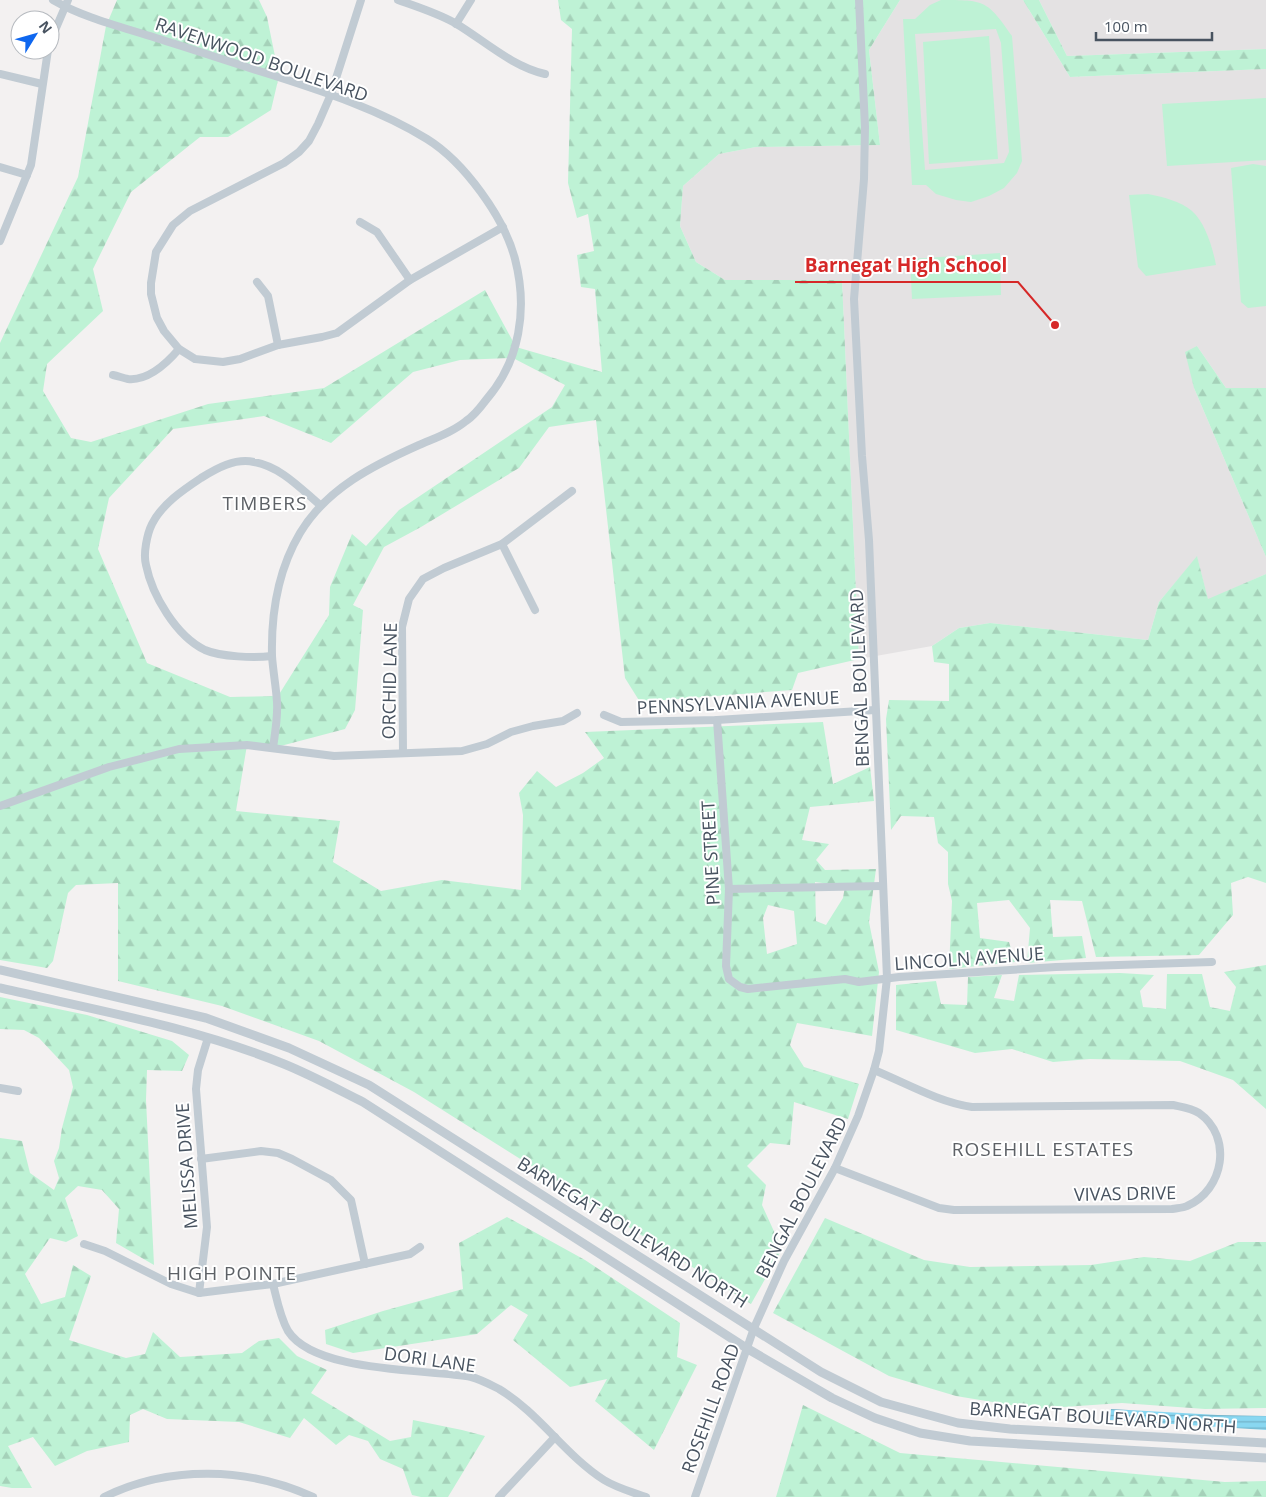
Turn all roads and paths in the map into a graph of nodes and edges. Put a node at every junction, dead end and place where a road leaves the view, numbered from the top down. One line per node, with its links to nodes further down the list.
1 (53, 0): 6 (street, RAVENWOOD BOULEVARD)
2 (361, 0): 13 (street)
3 (398, 0): 8 (street)
4 (471, 0): 8 (street)
5 (859, 0): 29 (street, BENGAL BOULEVARD)
6 (66, 3): 7 (street); 13 (street, RAVENWOOD BOULEVARD)
7 (60, 18)
8 (456, 24): 11 (street)
9 (46, 60): 12 (street)
10 (0, 74): 12 (street)
11 (545, 74)
12 (42, 84): 15 (street)
13 (331, 94): 17 (street, RAVENWOOD BOULEVARD); 22 (street)
14 (0, 167): 15 (street)
15 (28, 175): 18 (street)
16 (360, 222): 19 (street)
17 (503, 227): 19 (street); 25 (street, RAVENWOOD BOULEVARD)
18 (0, 241)
19 (410, 280): 21 (street)
20 (257, 282): 21 (street)
21 (278, 345): 22 (street)
22 (178, 349): 23 (street)
23 (112, 374)
24 (572, 491): 26 (street, ORCHID LANE)
25 (320, 505): 28 (street, RAVENWOOD BOULEVARD); 28 (street)
26 (502, 544): 27 (street); 34 (street, ORCHID LANE)
27 (534, 610)
28 (272, 656): 33 (street, RAVENWOOD BOULEVARD)
29 (875, 710): 32 (street, PENNSYLVANIA AVENUE); 36 (street, BENGAL BOULEVARD)
30 (577, 713): 34 (street)
31 (604, 715): 32 (street, PENNSYLVANIA AVENUE)
32 (717, 720): 37 (street, PINE STREET)
33 (273, 748): 34 (street); 35 (street)
34 (403, 753)
35 (0, 806)
36 (882, 886): 37 (street); 40 (street, BENGAL BOULEVARD)
37 (729, 888): 41 (street, PINE STREET)
38 (1212, 962): 40 (street, LINCOLN AVENUE)
39 (0, 970): 54 (street, BARNEGAT BOULEVARD NORTH)
40 (887, 978): 41 (street, LINCOLN AVENUE); 44 (street, BENGAL BOULEVARD)
41 (732, 982)
42 (0, 988): 43 (street, BARNEGAT BOULEVARD NORTH)
43 (208, 1038): 47 (street, MELISSA DRIVE); 55 (street, BARNEGAT BOULEVARD NORTH)
44 (874, 1070): 48 (street, BENGAL BOULEVARD); 48 (street, VIVAS DRIVE)
45 (0, 1088): 46 (street)
46 (18, 1091)
47 (202, 1159): 51 (street); 53 (street, MELISSA DRIVE)
48 (835, 1168): 54 (street, BENGAL BOULEVARD)
49 (84, 1244): 53 (street)
50 (420, 1247): 51 (street)
51 (365, 1264): 52 (street)
52 (273, 1284): 53 (street); 56 (street, DORI LANE)
53 (199, 1293)
54 (754, 1328): 55 (street, ROSEHILL ROAD); 57 (street, BARNEGAT BOULEVARD NORTH)
55 (748, 1349): 58 (street, BARNEGAT BOULEVARD NORTH); 63 (street, ROSEHILL ROAD)
56 (555, 1437): 61 (street); 62 (street, DORI LANE)
57 (1266, 1443)
58 (1266, 1458)
59 (104, 1497): 60 (street)
60 (313, 1497)
61 (499, 1497)
62 (646, 1497)
63 (695, 1497)

